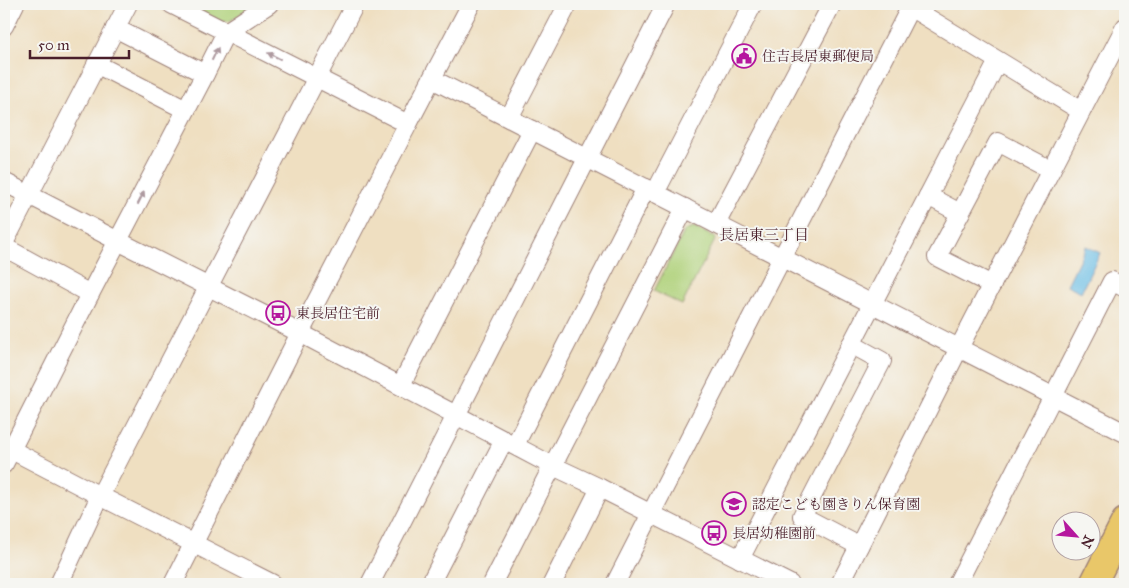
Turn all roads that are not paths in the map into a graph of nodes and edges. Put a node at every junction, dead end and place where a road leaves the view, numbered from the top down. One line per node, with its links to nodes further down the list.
1 (15, 4): 12 (street)
2 (128, 4): 14 (street)
3 (172, 4): 15 (street)
4 (269, 4): 15 (street)
5 (355, 4): 19 (street)
6 (471, 4): 20 (street)
7 (568, 4): 23 (street)
8 (666, 4): 26 (street)
9 (754, 4): 29 (street)
10 (832, 4): 34 (street)
11 (909, 5): 16 (street); 38 (street)
12 (4, 26)
13 (1125, 27): 22 (street)
14 (115, 28): 17 (street); 18 (street)
15 (226, 32): 18 (street, one-way to 15); 19 (street, one-way to 15)
16 (998, 61): 22 (street); 31 (street)
17 (96, 64): 21 (street); 30 (street)
18 (205, 74): 21 (street)
19 (317, 77): 24 (street); 40 (street)
20 (432, 79): 23 (street); 24 (street)
21 (186, 110): 35 (street, one-way to 21)
22 (1081, 111): 27 (street)
23 (509, 118): 25 (street)
24 (408, 124): 44 (street)
25 (532, 130): 26 (street); 47 (street)
26 (588, 158): 29 (street); 49 (street)
27 (1051, 170): 33 (street); 39 (street)
28 (4, 182): 30 (street)
29 (650, 190): 32 (street); 51 (street)
30 (29, 194): 35 (street); 36 (street)
31 (928, 196): 33 (street); 43 (street)
32 (685, 208): 34 (street); 53 (street)
33 (960, 213): 39 (street)
34 (716, 224): 38 (street)
35 (118, 242): 40 (street); 42 (street)
36 (4, 244)
37 (4, 248): 42 (street)
38 (783, 258): 43 (street); 56 (street)
39 (992, 285): 46 (street)
40 (208, 286): 44 (street); 55 (street)
41 (1125, 288): 48 (street)
42 (90, 294): 52 (street)
43 (872, 304): 45 (street); 46 (street)
44 (300, 333): 47 (street); 58 (street)
45 (851, 344): 59 (street); 61 (street)
46 (959, 348): 48 (street); 59 (street)
47 (401, 386): 49 (street)
48 (1053, 396): 50 (street); 72 (street)
49 (457, 414): 51 (street); 65 (street)
50 (1125, 433)
51 (510, 442): 53 (street); 66 (street)
52 (6, 453): 55 (street)
53 (553, 466): 54 (street); 67 (street)
54 (600, 488): 56 (street); 68 (street)
55 (100, 496): 58 (street); 62 (street)
56 (652, 514): 61 (street); 69 (street)
57 (1125, 521): 73 (highway)
58 (194, 544): 63 (street); 64 (street)
59 (859, 546): 71 (street)
60 (1125, 557): 74 (highway)
61 (740, 558): 70 (street)
62 (59, 584)
63 (173, 584)
64 (272, 584)
65 (370, 584)
66 (430, 584)
67 (492, 584)
68 (552, 584)
69 (615, 584)
70 (790, 584)
71 (840, 584)
72 (957, 584)
73 (1093, 584)
74 (1111, 584)

